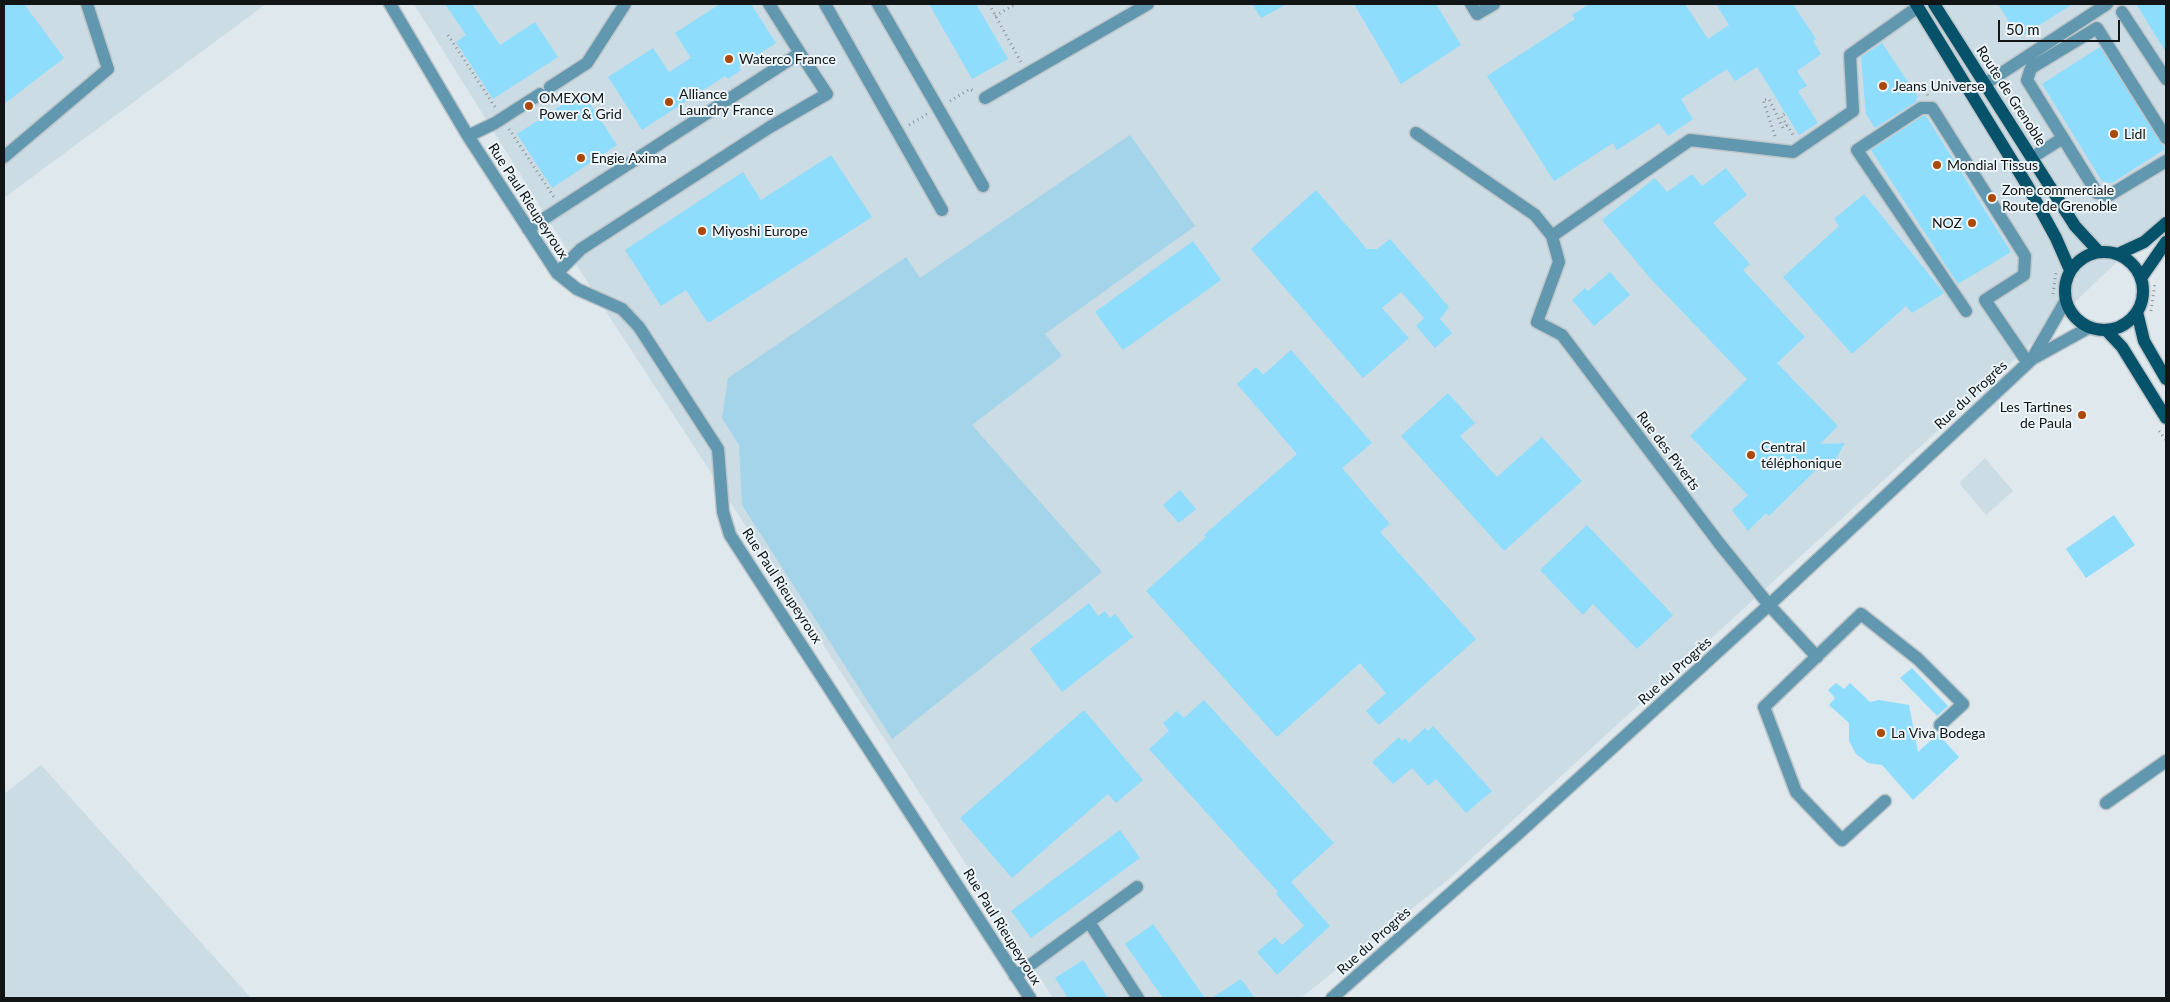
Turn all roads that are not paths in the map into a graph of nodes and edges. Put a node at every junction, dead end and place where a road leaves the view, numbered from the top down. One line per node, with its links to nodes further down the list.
1 (87, 4): 22 (street)
2 (390, 4): 19 (street, Rue Paul Rieupeyroux)
3 (625, 4): 19 (street)
4 (769, 4): 14 (street)
5 (825, 4): 26 (street)
6 (878, 4): 25 (street)
7 (1148, 4): 17 (street)
8 (1471, 4): 9 (street)
9 (1494, 4)
10 (1934, 4): 16 (main road, Route de Grenoble)
11 (2107, 4): 16 (street)
12 (1917, 5): 29 (street); 33 (main road)
13 (2122, 12): 15 (street)
14 (800, 53): 28 (street); 34 (street)
15 (2166, 79)
16 (1985, 84): 23 (main road, Route de Grenoble)
17 (985, 98)
18 (1416, 133): 29 (street)
19 (468, 136): 28 (street, Rue Paul Rieupeyroux)
20 (2063, 138): 21 (street); 23 (street); 24 (street)
21 (2166, 138)
22 (4, 157)
23 (2033, 157): 31 (main road, Route de Grenoble)
24 (2166, 161)
25 (983, 186)
26 (942, 210)
27 (2166, 223): 32 (main road)
28 (528, 229): 34 (street, Rue Paul Rieupeyroux)
29 (1552, 236): 44 (street, Rue des Piverts)
30 (2166, 242): 35 (main road)
31 (2098, 252): 32 (main road); 33 (main road)
32 (2118, 254): 35 (main road)
33 (2070, 270): 36 (main road)
34 (557, 272): 52 (street, Rue Paul Rieupeyroux)
35 (2142, 278): 38 (main road)
36 (2066, 300): 39 (main road); 41 (street, Rue du Progrès)
37 (1966, 311): 41 (street)
38 (2137, 312): 40 (main road); 42 (main road)
39 (2090, 327): 40 (main road); 41 (street, Rue du Progrès)
40 (2106, 330): 43 (main road)
41 (2030, 361): 44 (street, Rue du Progrès)
42 (2166, 379)
43 (2166, 418)
44 (1769, 606): 45 (street, Rue des Piverts); 55 (street, Rue du Progrès)
45 (1817, 657): 46 (street); 48 (street)
46 (1940, 725)
47 (2166, 762): 49 (street)
48 (1885, 801)
49 (2106, 802)
50 (1137, 887): 51 (street)
51 (1090, 922): 52 (street); 54 (street)
52 (1015, 976): 53 (street, Rue Paul Rieupeyroux)
53 (1030, 998)
54 (1138, 998)
55 (1332, 998)

